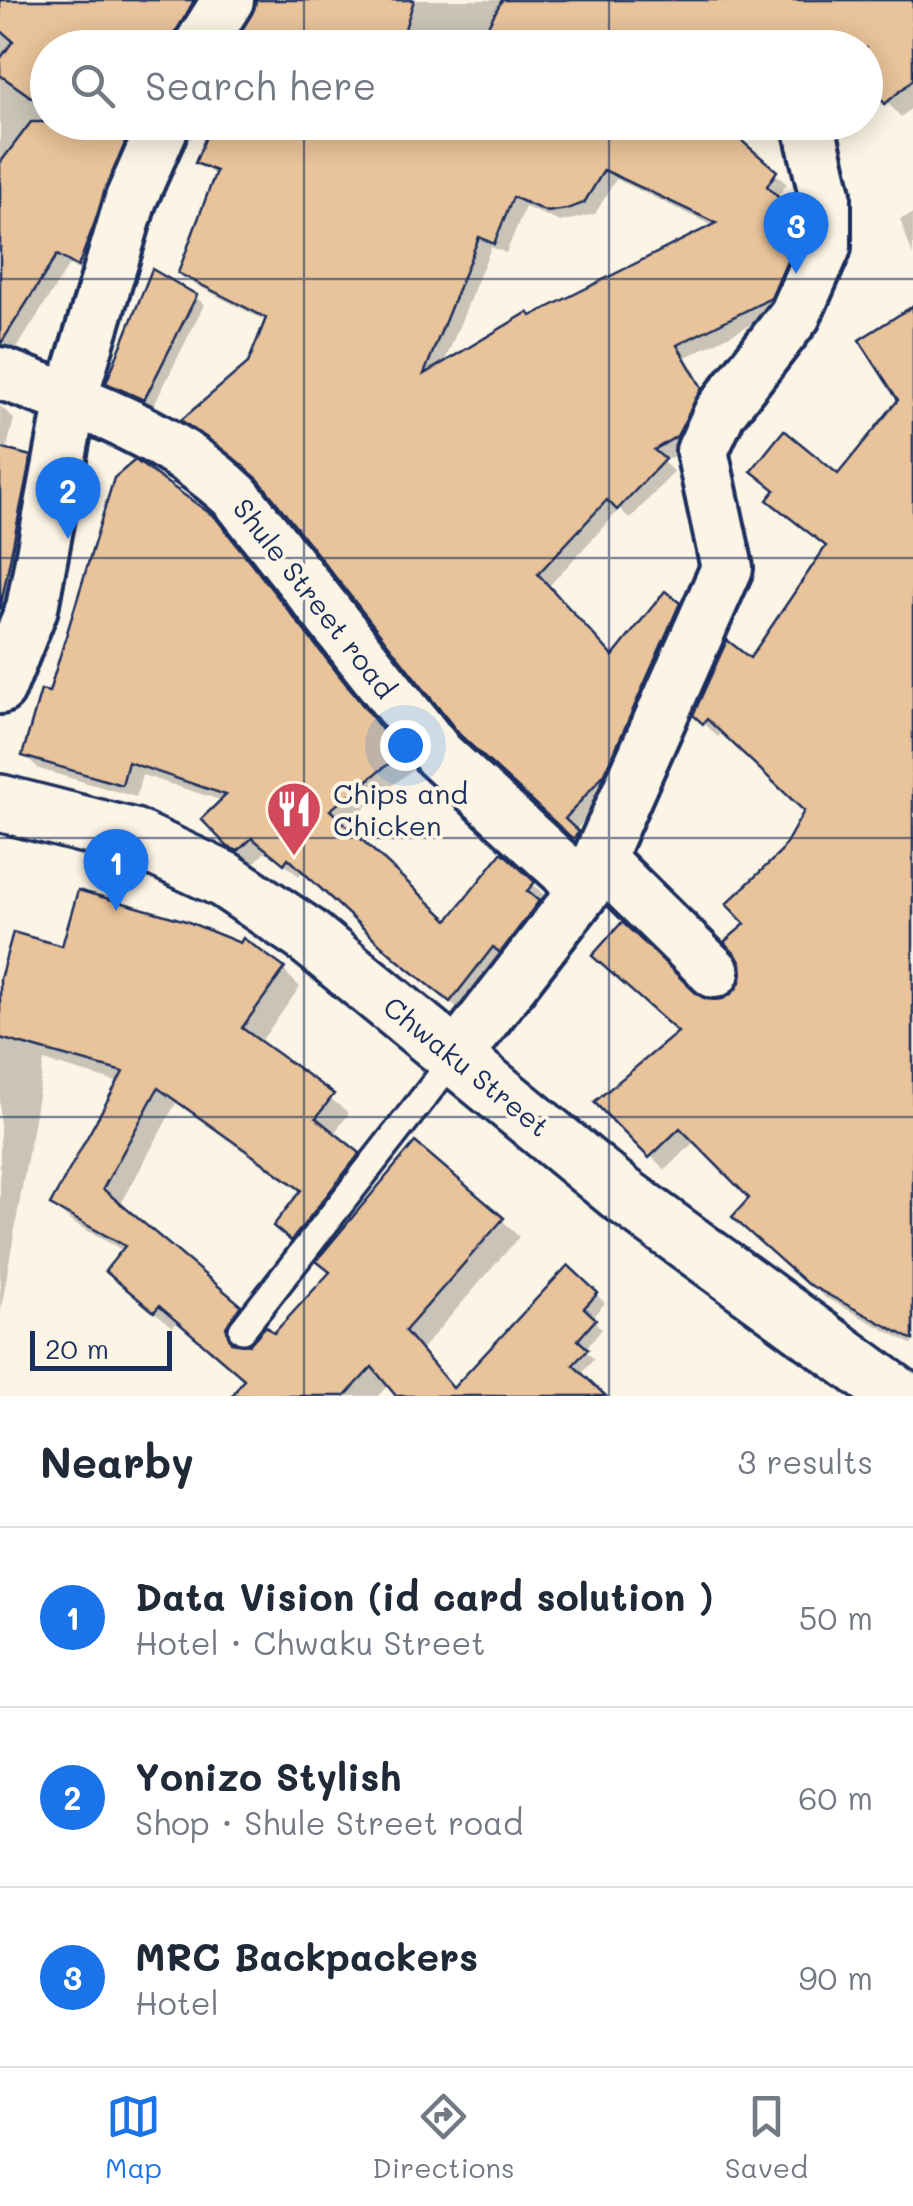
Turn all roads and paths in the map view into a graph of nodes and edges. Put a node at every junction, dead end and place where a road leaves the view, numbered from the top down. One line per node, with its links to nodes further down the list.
1 (228, 0): 2 (street)
2 (209, 30)
3 (157, 140): 6 (street)
4 (812, 140): 9 (street)
5 (0, 372): 6 (street, Shule Street road)
6 (71, 400): 7 (street); 9 (street, Shule Street road)
7 (0, 688)
8 (0, 804): 11 (main road, Chwaku Street)
9 (592, 874): 10 (street, Shule Street road); 11 (street)
10 (714, 972)
11 (456, 1056): 12 (lane); 13 (main road, Chwaku Street)
12 (242, 1330)
13 (899, 1396)

